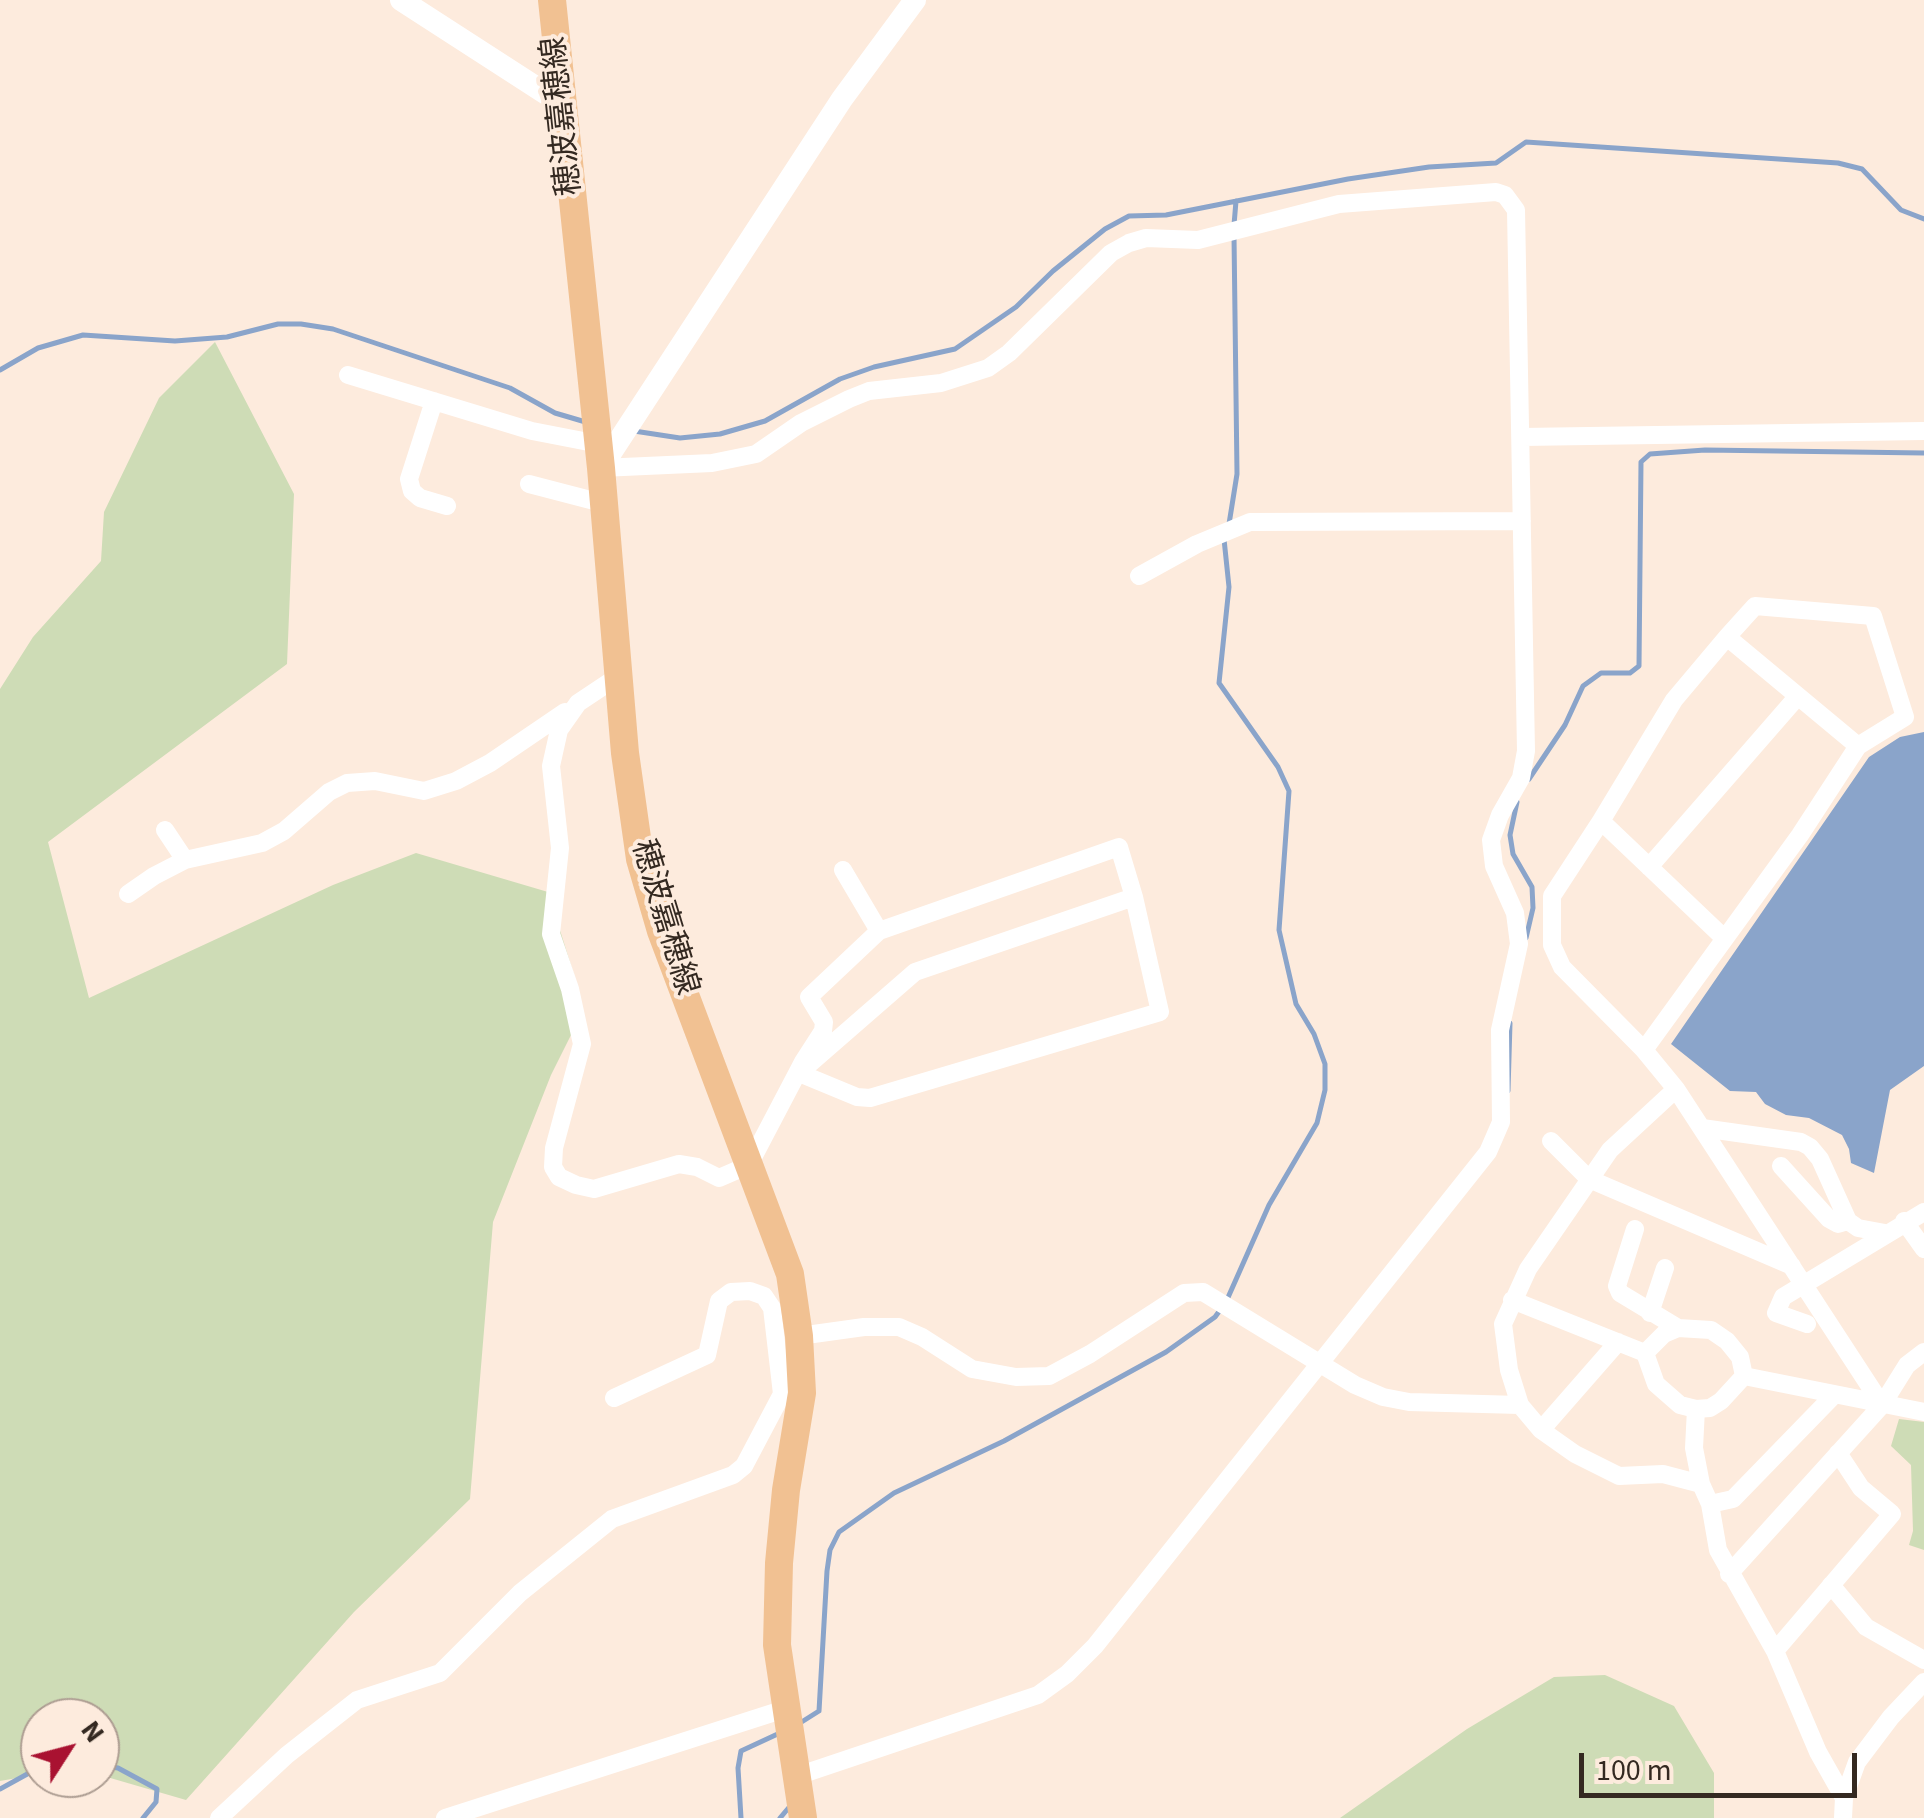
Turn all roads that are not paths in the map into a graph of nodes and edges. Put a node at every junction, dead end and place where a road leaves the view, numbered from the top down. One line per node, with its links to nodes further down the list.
1 (401, 0): 4 (street)
2 (552, 0): 4 (main road, 穂波嘉穂線)
3 (916, 0): 9 (street)
4 (562, 104): 9 (main road, 穂波嘉穂線)
5 (348, 375): 6 (street)
6 (434, 401): 9 (street); 12 (street)
7 (1924, 431): 8 (street)
8 (1522, 436): 9 (street); 13 (street)
9 (600, 456): 11 (main road, 穂波嘉穂線)
10 (529, 484): 11 (street)
11 (602, 502): 16 (main road, 穂波嘉穂線)
12 (447, 506)
13 (1522, 521): 14 (street); 54 (street)
14 (1139, 576)
15 (1727, 637): 17 (street); 19 (street); 20 (street)
16 (620, 675): 18 (street); 34 (main road, 穂波嘉穂線)
17 (1798, 696): 19 (street); 23 (street)
18 (578, 703): 22 (street); 34 (street)
19 (1858, 746): 28 (street)
20 (1601, 821): 23 (street); 29 (street)
21 (165, 830): 22 (street)
22 (185, 860): 25 (street)
23 (1649, 867): 28 (street)
24 (843, 870): 27 (street)
25 (128, 894)
26 (1134, 896): 27 (street); 30 (street); 30 (street)
27 (879, 931): 30 (street)
28 (1724, 938): 29 (street)
29 (1644, 1050): 31 (street)
30 (798, 1073): 34 (street)
31 (1676, 1089): 32 (street); 36 (street)
32 (1702, 1128): 38 (street); 43 (street)
33 (1551, 1141): 36 (street)
34 (749, 1165): 50 (main road, 穂波嘉穂線)
35 (1781, 1166): 38 (street)
36 (1589, 1180): 43 (street); 46 (street)
37 (1924, 1212): 39 (street)
38 (1848, 1221): 41 (street)
39 (1904, 1222): 41 (street); 42 (street)
40 (1635, 1229): 47 (street)
41 (1884, 1234): 45 (street)
42 (1924, 1249)
43 (1792, 1266): 45 (street)
44 (1665, 1268): 47 (street)
45 (1804, 1284): 48 (street); 60 (street)
46 (1512, 1300): 51 (street); 59 (street)
47 (1650, 1313): 49 (street)
48 (1807, 1324)
49 (1678, 1328): 53 (street); 55 (street)
50 (799, 1336): 54 (street); 56 (main road, 穂波嘉穂線)
51 (1618, 1342): 53 (street); 63 (street)
52 (1924, 1352): 60 (street)
53 (1644, 1353): 61 (street)
54 (1321, 1364): 59 (street); 73 (street)
55 (1744, 1376): 57 (street); 61 (street)
56 (792, 1394): 58 (street); 72 (main road, 穂波嘉穂線); 76 (street)
57 (1835, 1394): 60 (street); 66 (street)
58 (614, 1398)
59 (1520, 1405): 63 (street)
60 (1882, 1405): 62 (street); 64 (street)
61 (1696, 1410): 65 (street)
62 (1924, 1412)
63 (1540, 1430): 65 (street)
64 (1838, 1453): 67 (street); 68 (street)
65 (1702, 1484): 66 (street)
66 (1710, 1504): 67 (street)
67 (1729, 1574): 69 (street)
68 (1832, 1585): 69 (street); 70 (street)
69 (1775, 1652): 74 (street)
70 (1924, 1660)
71 (1924, 1683): 74 (street)
72 (788, 1708): 73 (main road, 穂波嘉穂線); 75 (street)
73 (797, 1776): 78 (main road, 穂波嘉穂線)
74 (1844, 1798): 79 (street)
75 (485, 1812): 77 (street)
76 (219, 1818)
77 (445, 1818)
78 (804, 1818)
79 (1843, 1818)

